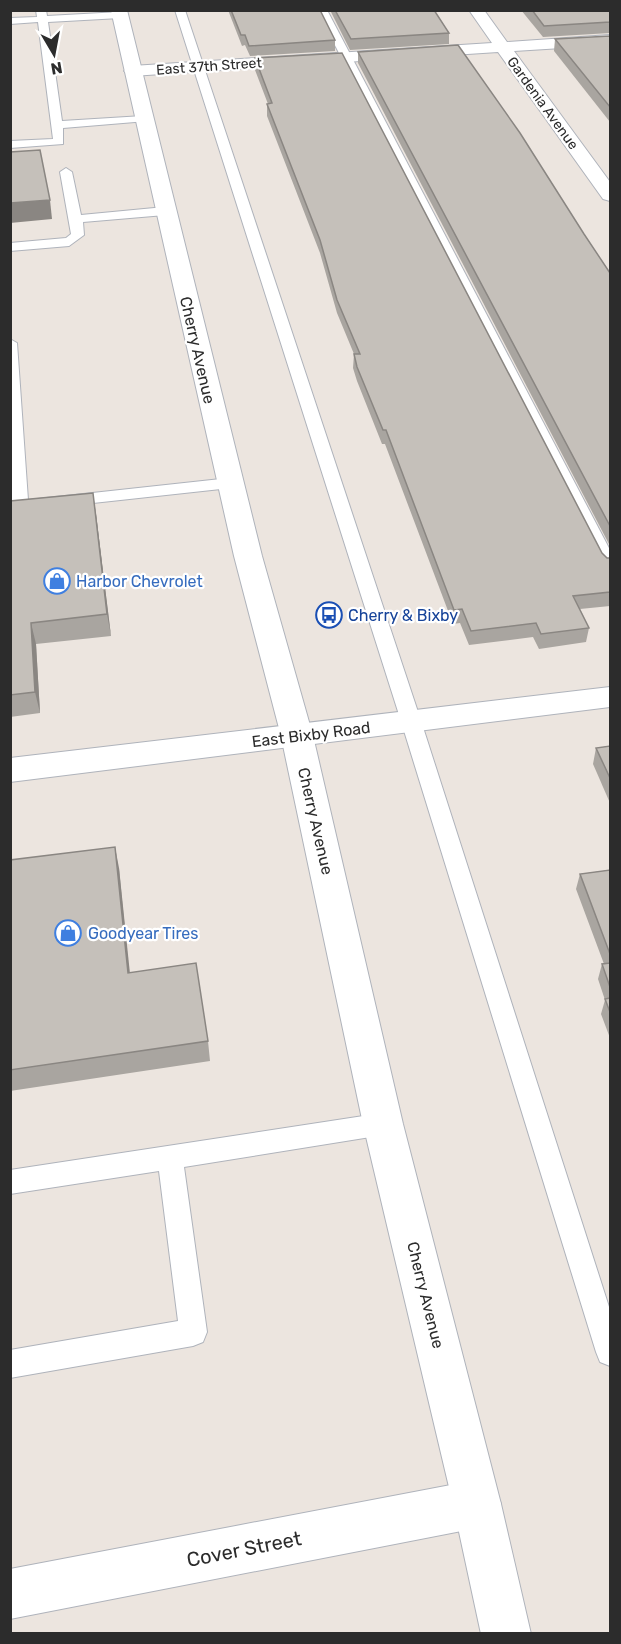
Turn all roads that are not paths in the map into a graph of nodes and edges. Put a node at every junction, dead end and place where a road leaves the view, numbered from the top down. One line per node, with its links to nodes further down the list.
1 (180, 10): 10 (lane)
2 (322, 10): 9 (lane)
3 (476, 10): 8 (main road, Gardenia Avenue)
4 (119, 13): 5 (lane); 11 (main road, Cherry Avenue)
5 (41, 15): 6 (lane); 13 (lane)
6 (10, 21)
7 (610, 40): 8 (main road, East 37th Street)
8 (503, 47): 9 (main road, East 37th Street); 16 (main road, Gardenia Avenue)
9 (347, 57): 10 (main road, East 37th Street); 23 (lane)
10 (198, 67): 11 (main road, East 37th Street); 25 (lane)
11 (132, 71): 12 (main road, Cherry Avenue)
12 (143, 119): 13 (lane); 17 (main road, Cherry Avenue)
13 (56, 125): 14 (lane)
14 (10, 145)
15 (66, 172): 18 (lane)
16 (610, 195)
17 (165, 211): 18 (lane); 21 (main road, Cherry Avenue)
18 (76, 219): 19 (lane)
19 (10, 247)
20 (10, 343): 22 (lane)
21 (230, 483): 22 (lane); 26 (main road, Cherry Avenue)
22 (15, 507)
23 (610, 566)
24 (610, 697): 25 (main road, East Bixby Road)
25 (411, 721): 26 (main road, East Bixby Road); 31 (lane)
26 (297, 736): 27 (main road, East Bixby Road); 28 (main road, Cherry Avenue)
27 (10, 770)
28 (383, 1124): 29 (lane); 33 (main road, Cherry Avenue)
29 (170, 1157): 30 (lane); 32 (lane)
30 (10, 1182)
31 (610, 1352)
32 (10, 1364)
33 (477, 1504): 34 (main road, Cover Street); 35 (main road, Cherry Avenue)
34 (10, 1594)
35 (506, 1634)

